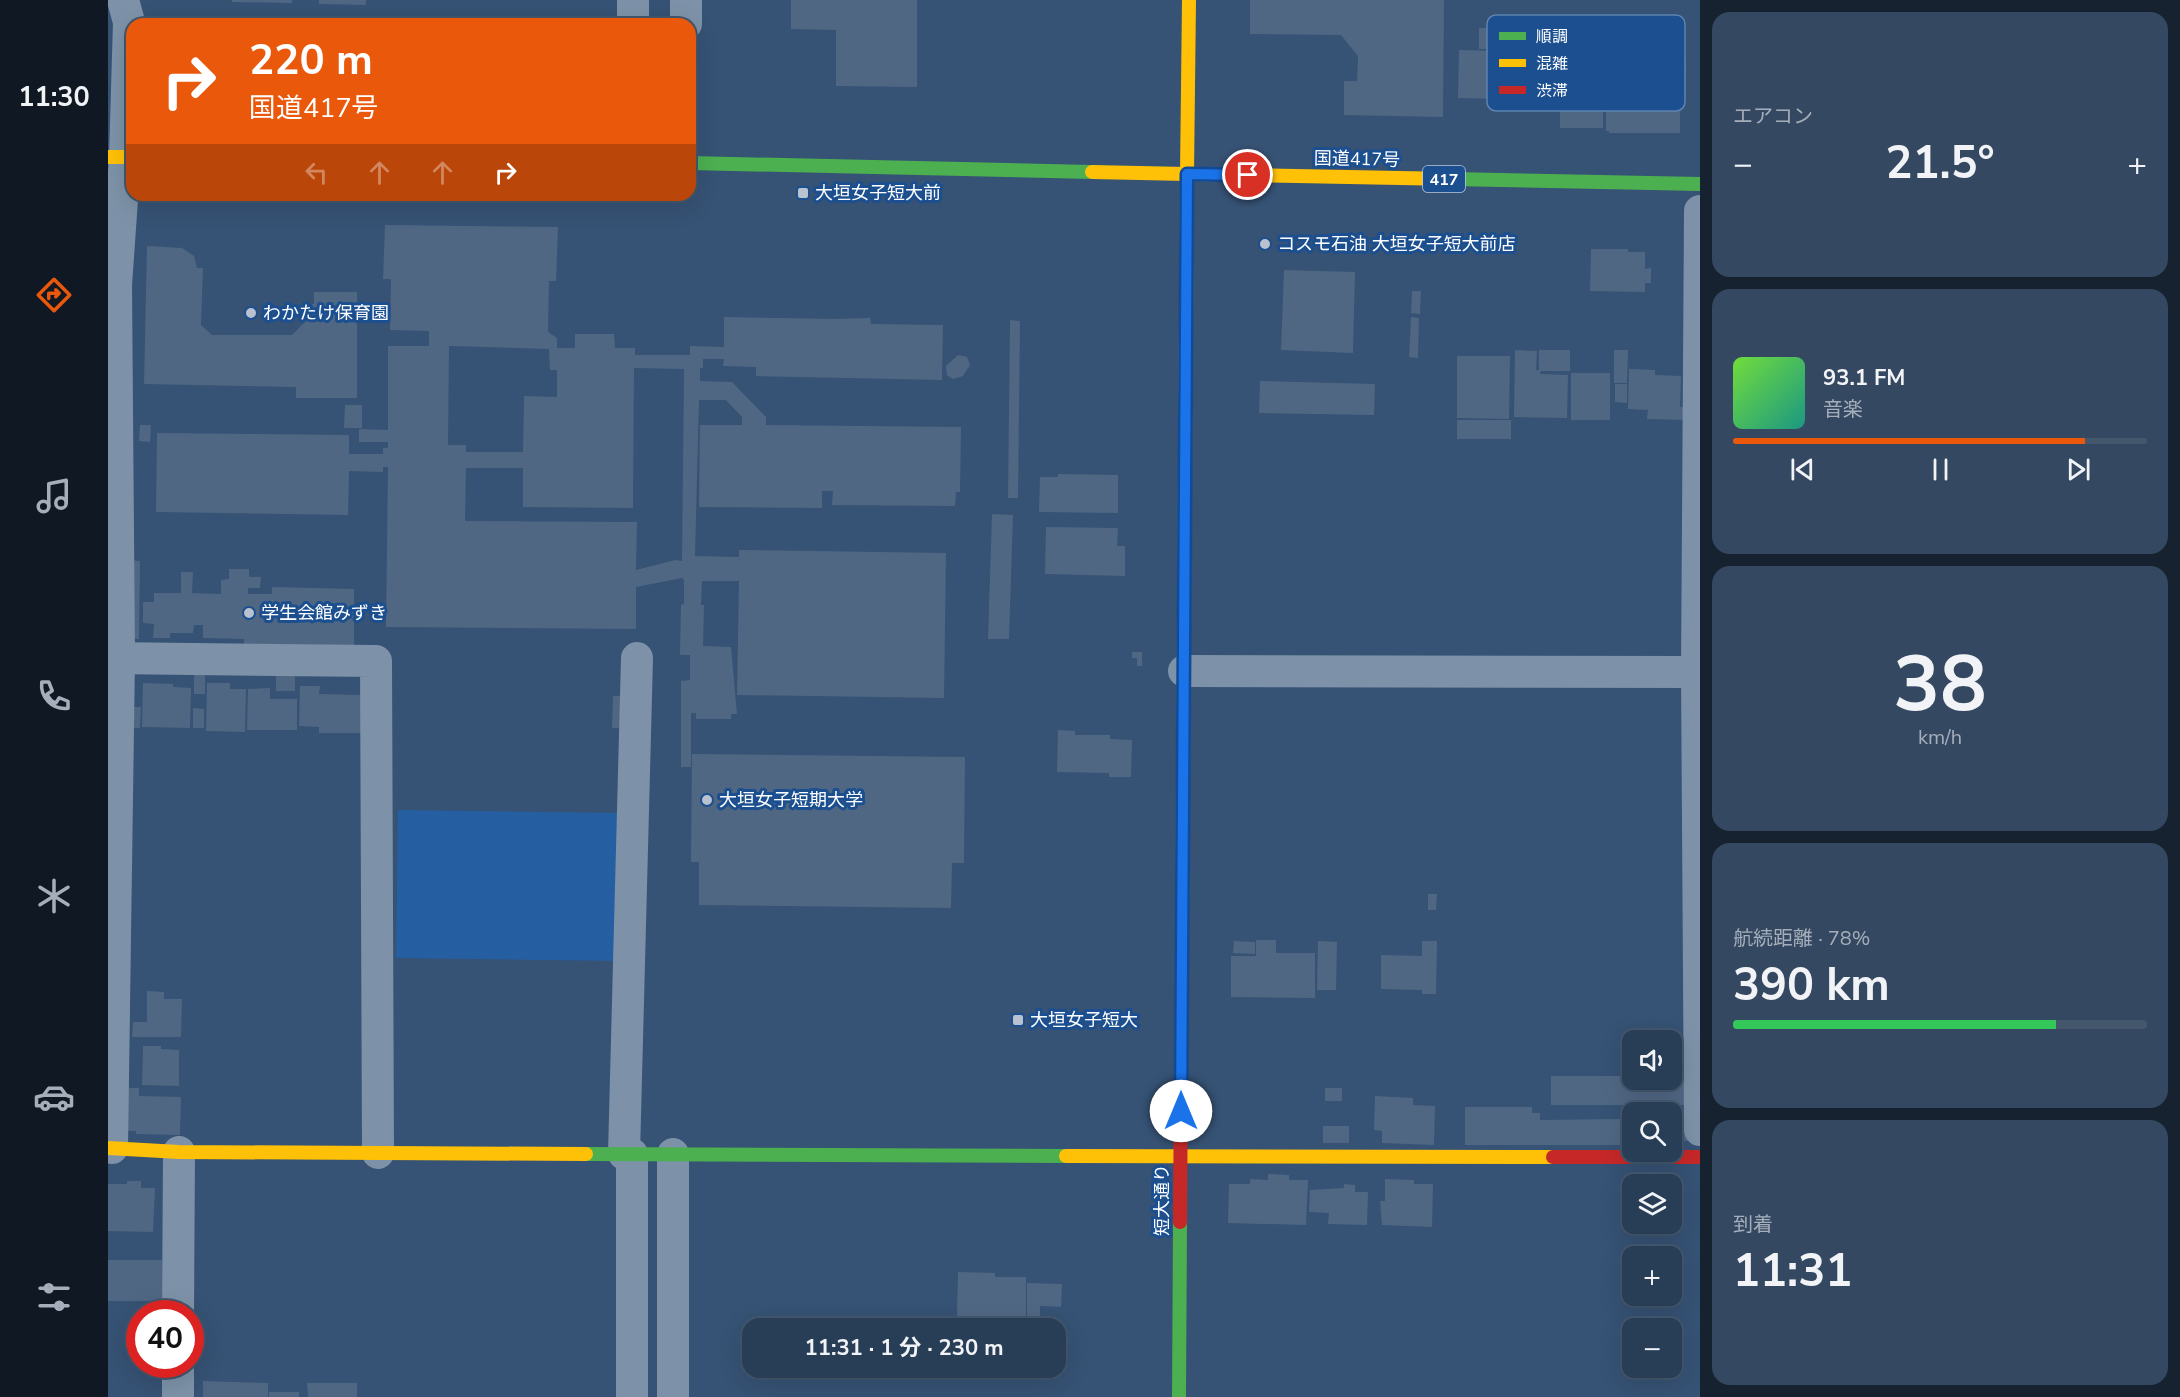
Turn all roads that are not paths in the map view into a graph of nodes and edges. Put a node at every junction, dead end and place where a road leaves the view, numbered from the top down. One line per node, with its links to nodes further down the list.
1 (123, 0): 5 (street)
2 (633, 0): 6 (street)
3 (686, 0): 7 (street)
4 (1189, 0): 11 (main road)
5 (128, 18)
6 (633, 18)
7 (686, 18)
8 (126, 80): 9 (street)
9 (122, 157): 14 (street)
10 (696, 163): 11 (main road, 国道417号)
11 (1187, 174): 12 (main road, 国道417号 / 417); 16 (main road, 短大通り)
12 (1700, 184)
13 (1700, 211): 17 (street)
14 (114, 658): 19 (street); 21 (street)
15 (636, 658): 22 (street)
16 (1184, 671): 17 (street); 24 (main road, 短大通り)
17 (1699, 672): 18 (street)
18 (1700, 1130)
19 (110, 1148): 20 (main road)
20 (179, 1152): 21 (main road); 26 (street)
21 (378, 1153): 22 (main road)
22 (632, 1154): 23 (main road); 29 (street)
23 (668, 1155): 24 (main road); 30 (street)
24 (1180, 1157): 25 (main road); 31 (main road, 短大通り)
25 (1700, 1157)
26 (178, 1300)
27 (178, 1378): 28 (street)
28 (178, 1397)
29 (633, 1397)
30 (673, 1397)
31 (1179, 1397)

